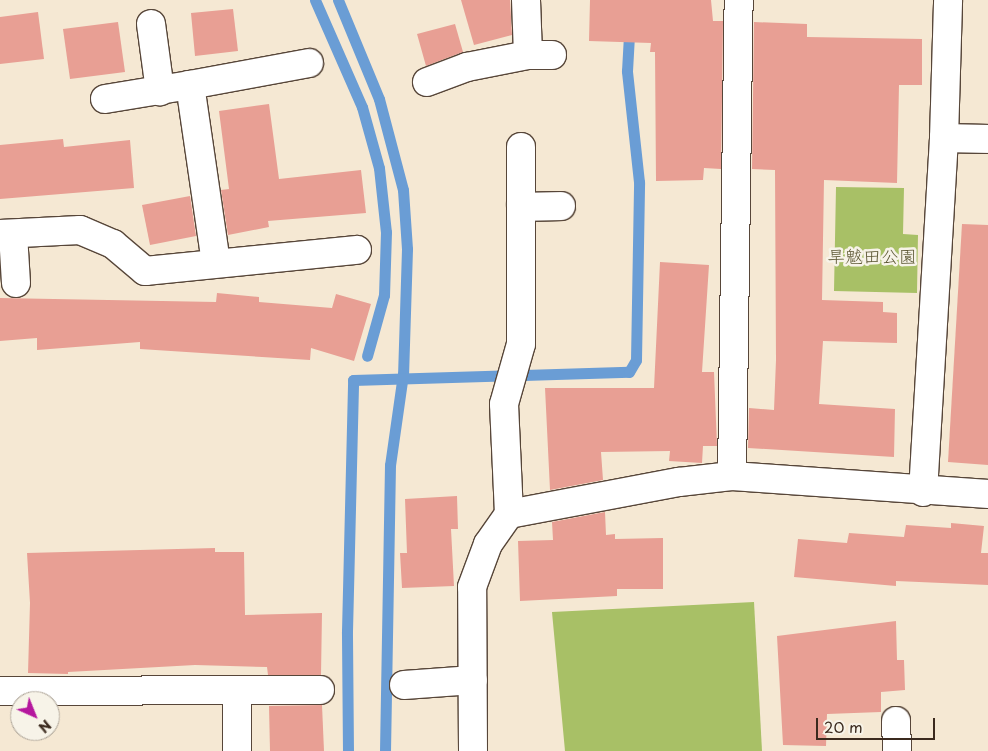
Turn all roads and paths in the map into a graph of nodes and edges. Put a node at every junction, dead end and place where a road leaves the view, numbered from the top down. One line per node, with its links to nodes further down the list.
1 (526, 0): 6 (street)
2 (738, 0): 19 (street)
3 (948, 0): 10 (street)
4 (151, 24): 8 (street)
5 (309, 64): 7 (street)
6 (427, 82)
7 (190, 85): 8 (street); 17 (street)
8 (160, 91): 9 (street)
9 (105, 99)
10 (944, 138): 11 (street); 20 (street)
11 (988, 139)
12 (521, 148): 14 (street)
13 (561, 206): 14 (street)
14 (521, 207): 22 (street)
15 (7, 234): 17 (street); 18 (street)
16 (357, 250): 17 (street)
17 (216, 263)
18 (16, 283)
19 (732, 476): 20 (street); 22 (street)
20 (923, 492): 21 (street)
21 (988, 494)
22 (509, 514): 23 (street)
23 (473, 680): 24 (street); 30 (street)
24 (404, 685)
25 (237, 690): 26 (street); 27 (street); 29 (street)
26 (320, 690)
27 (0, 691)
28 (896, 721): 31 (street)
29 (238, 751)
30 (473, 751)
31 (897, 751)

